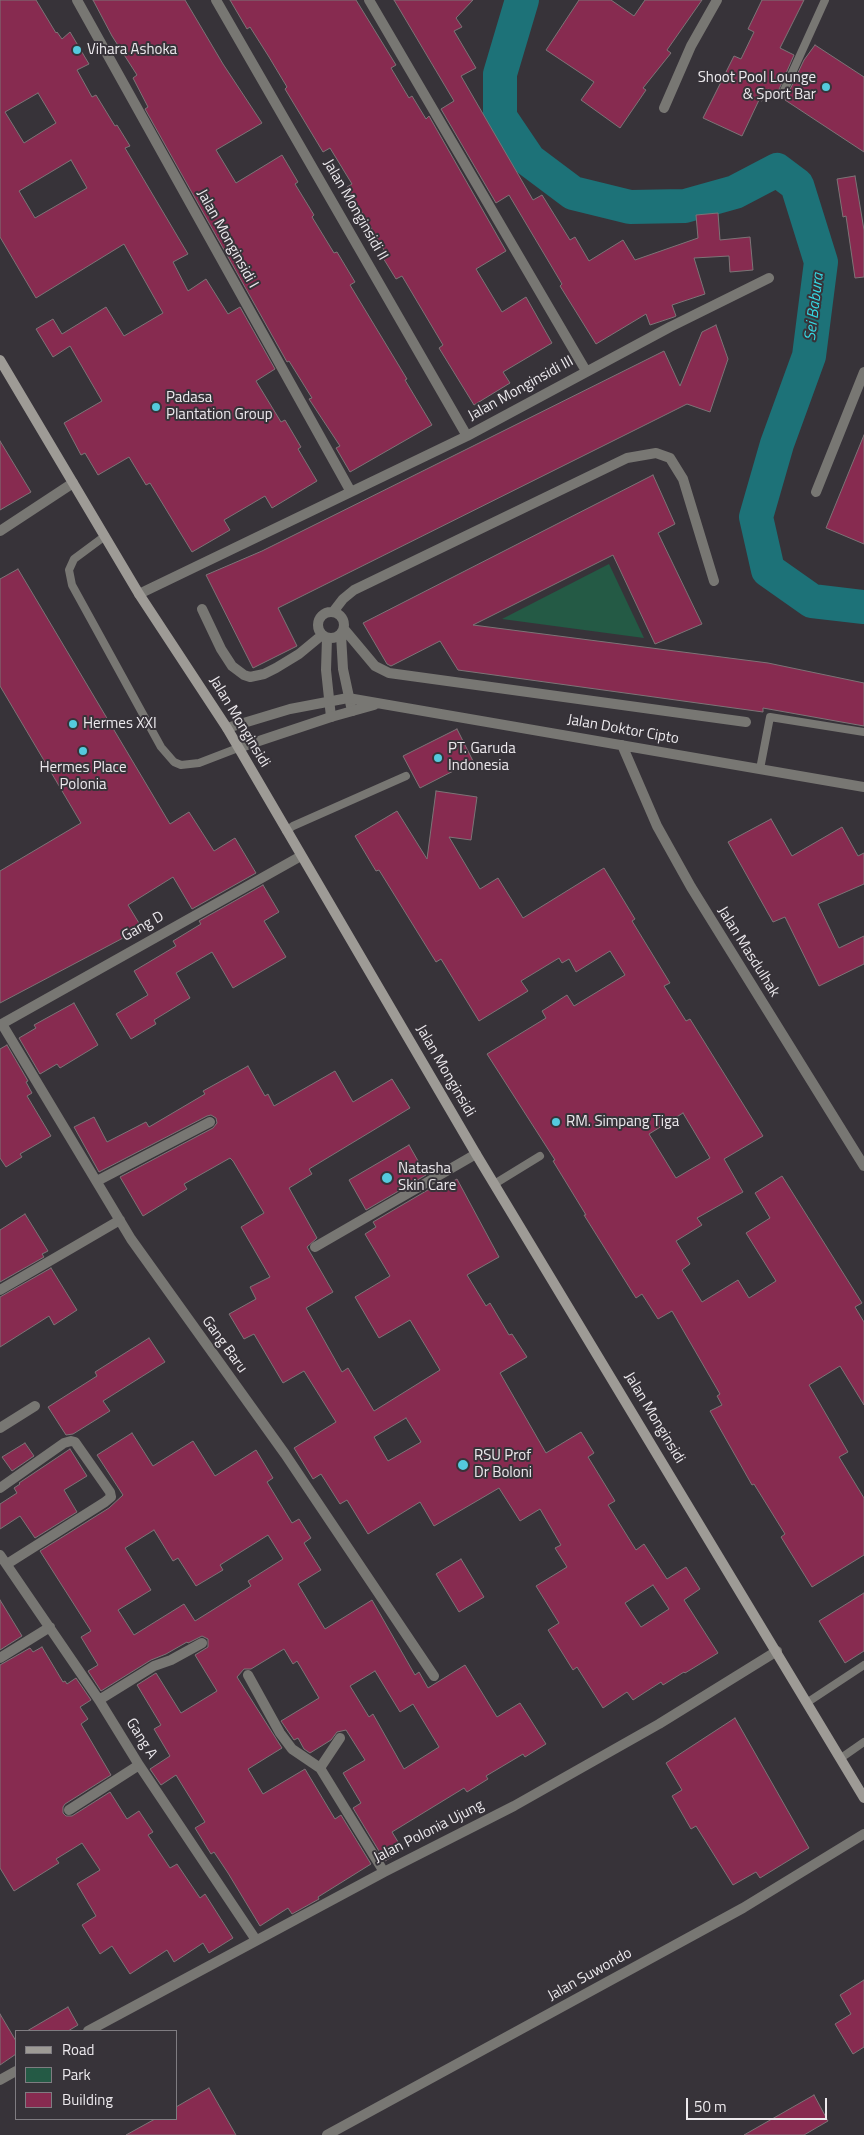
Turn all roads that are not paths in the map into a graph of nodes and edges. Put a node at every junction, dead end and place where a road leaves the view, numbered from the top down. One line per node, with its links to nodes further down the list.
1 (77, 0): 14 (street, Jalan Monginsidi I)
2 (216, 0): 12 (street, Jalan Monginsidi II)
3 (369, 0): 10 (street, Jalan Monginsidi III)
4 (717, 0): 7 (street)
5 (825, 0): 6 (lane)
6 (782, 94)
7 (664, 108)
8 (770, 278): 10 (street)
9 (0, 360): 13 (main road, Jalan Monginsidi)
10 (586, 371): 12 (street, Jalan Monginsidi III)
11 (864, 372): 15 (street)
12 (467, 436): 14 (street, Jalan Monginsidi III)
13 (73, 482): 16 (street); 17 (main road, Jalan Monginsidi)
14 (351, 492): 19 (street, Jalan Monginsidi III)
15 (816, 492)
16 (0, 531)
17 (104, 536): 19 (main road, Jalan Monginsidi); 33 (lane)
18 (714, 582): 21 (street)
19 (139, 594): 30 (main road, Jalan Monginsidi)
20 (202, 609): 23 (street)
21 (333, 612): 22 (street); 23 (street)
22 (342, 632): 23 (street); 24 (street); 29 (street)
23 (324, 636): 25 (street)
24 (348, 698): 25 (street, Jalan Doktor Cipto); 26 (street, Jalan Doktor Cipto); 27 (street)
25 (328, 700): 28 (street); 30 (street, Jalan Doktor Cipto)
26 (377, 704): 27 (street, Jalan Doktor Cipto); 32 (street, Jalan Doktor Cipto)
27 (352, 711): 28 (street, Jalan Doktor Cipto)
28 (332, 716): 33 (street, Jalan Doktor Cipto)
29 (746, 722)
30 (226, 728): 33 (main road, Jalan Monginsidi)
31 (864, 732): 34 (lane)
32 (622, 745): 34 (street, Jalan Doktor Cipto); 43 (street, Jalan Masdulhak)
33 (238, 748): 37 (main road, Jalan Monginsidi)
34 (760, 769): 36 (street, Jalan Doktor Cipto)
35 (406, 776): 37 (lane)
36 (864, 787)
37 (286, 831): 38 (main road, Jalan Monginsidi)
38 (301, 856): 39 (street, Gang D); 41 (main road, Jalan Monginsidi)
39 (1, 1024): 44 (street, Gang Baru)
40 (210, 1122): 44 (street)
41 (476, 1154): 45 (main road, Jalan Monginsidi); 47 (street)
42 (540, 1156): 45 (lane)
43 (864, 1166)
44 (96, 1181): 46 (street, Gang Baru)
45 (496, 1183): 55 (main road, Jalan Monginsidi)
46 (120, 1220): 48 (street); 59 (street, Gang Baru)
47 (315, 1247)
48 (0, 1290)
49 (35, 1406): 50 (street)
50 (0, 1428)
51 (0, 1488): 52 (street)
52 (3, 1560): 53 (street, Gang A)
53 (50, 1627): 56 (street); 60 (street, Gang A)
54 (202, 1643): 60 (street)
55 (777, 1651): 61 (main road, Jalan Monginsidi); 70 (street, Jalan Polonia Ujung)
56 (0, 1658)
57 (864, 1665): 61 (lane)
58 (248, 1675): 66 (street)
59 (434, 1676)
60 (99, 1700): 65 (street, Gang A)
61 (808, 1702): 64 (main road, Jalan Monginsidi)
62 (340, 1738): 66 (street)
63 (864, 1742): 64 (lane)
64 (841, 1758): 67 (main road, Jalan Monginsidi)
65 (139, 1765): 68 (street); 71 (street, Gang A)
66 (320, 1768): 70 (street)
67 (864, 1798)
68 (69, 1810)
69 (864, 1834): 75 (street, Jalan Suwondo)
70 (384, 1872): 71 (street, Jalan Polonia Ujung)
71 (256, 1940): 72 (street, Jalan Polonia Ujung)
72 (90, 2030)
73 (15, 2072): 74 (street)
74 (0, 2080)
75 (326, 2135)

